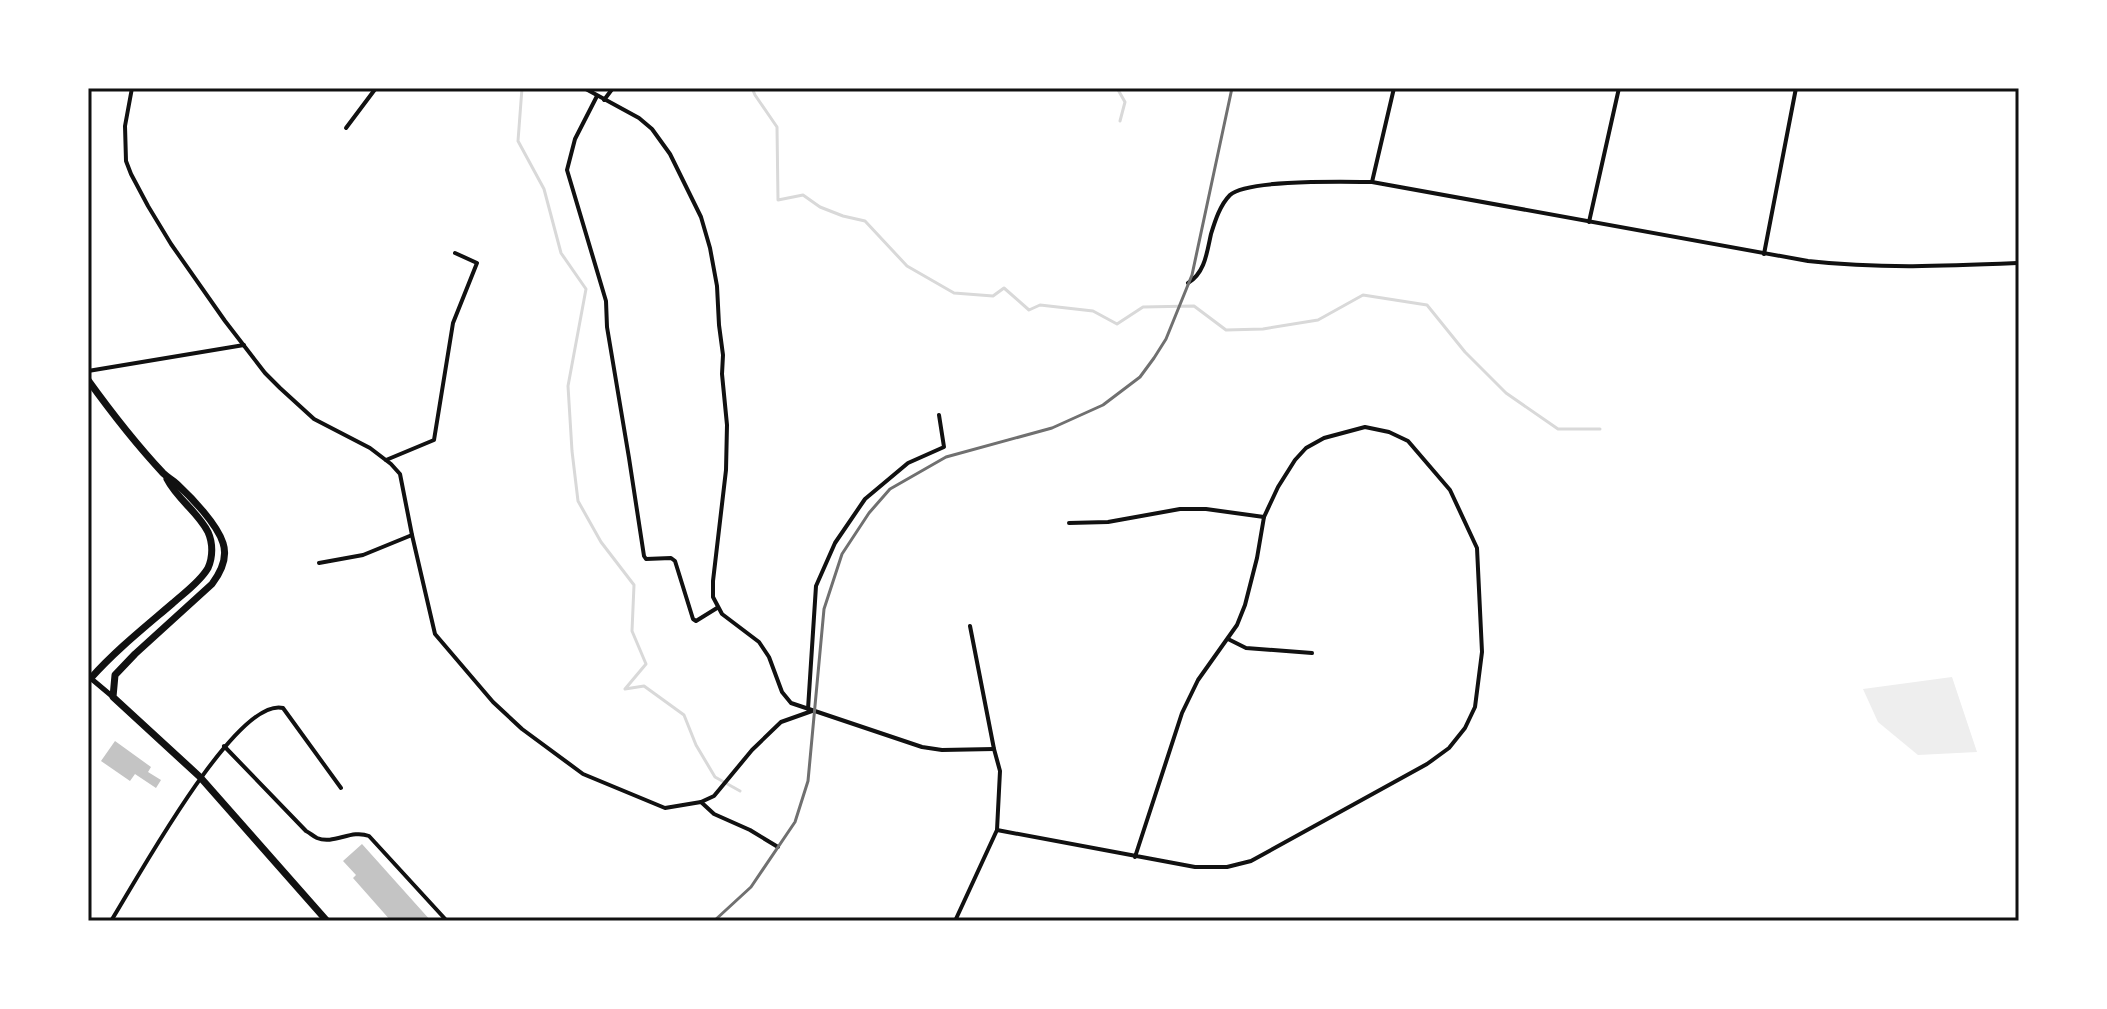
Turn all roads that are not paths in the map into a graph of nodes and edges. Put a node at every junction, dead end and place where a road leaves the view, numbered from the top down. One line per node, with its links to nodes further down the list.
1 (132, 88): 17 (street)
2 (376, 88): 10 (street)
3 (584, 88): 8 (street)
4 (613, 88): 9 (street)
5 (1394, 88): 11 (street)
6 (1619, 88): 12 (street)
7 (1796, 88): 14 (street)
8 (597, 96): 9 (street); 27 (street)
9 (604, 100): 27 (street)
10 (346, 128)
11 (1372, 182): 12 (street); 16 (street)
12 (1589, 222): 14 (street)
13 (455, 253): 21 (street)
14 (1764, 254): 15 (street)
15 (2019, 263)
16 (1188, 283)
17 (244, 345): 18 (street); 21 (street)
18 (88, 371)
19 (88, 380): 22 (highway)
20 (939, 415): 33 (street)
21 (386, 460): 25 (street)
22 (165, 475): 31 (highway); 32 (highway)
23 (1264, 517): 24 (street); 29 (street); 41 (street)
24 (1069, 523)
25 (412, 535): 26 (street); 38 (street)
26 (319, 563)
27 (717, 608): 33 (street)
28 (970, 626): 35 (street)
29 (1228, 639): 30 (street); 41 (street)
30 (1312, 653)
31 (89, 679): 32 (street)
32 (113, 697): 36 (highway)
33 (811, 710): 35 (street); 38 (street)
34 (224, 746): 36 (street); 37 (street); 44 (street)
35 (994, 749): 39 (street)
36 (200, 777): 42 (street); 43 (highway)
37 (341, 788)
38 (701, 802): 40 (street)
39 (997, 830): 41 (street); 45 (street)
40 (778, 847)
41 (1135, 857)
42 (111, 921)
43 (327, 921)
44 (447, 921)
45 (955, 921)

